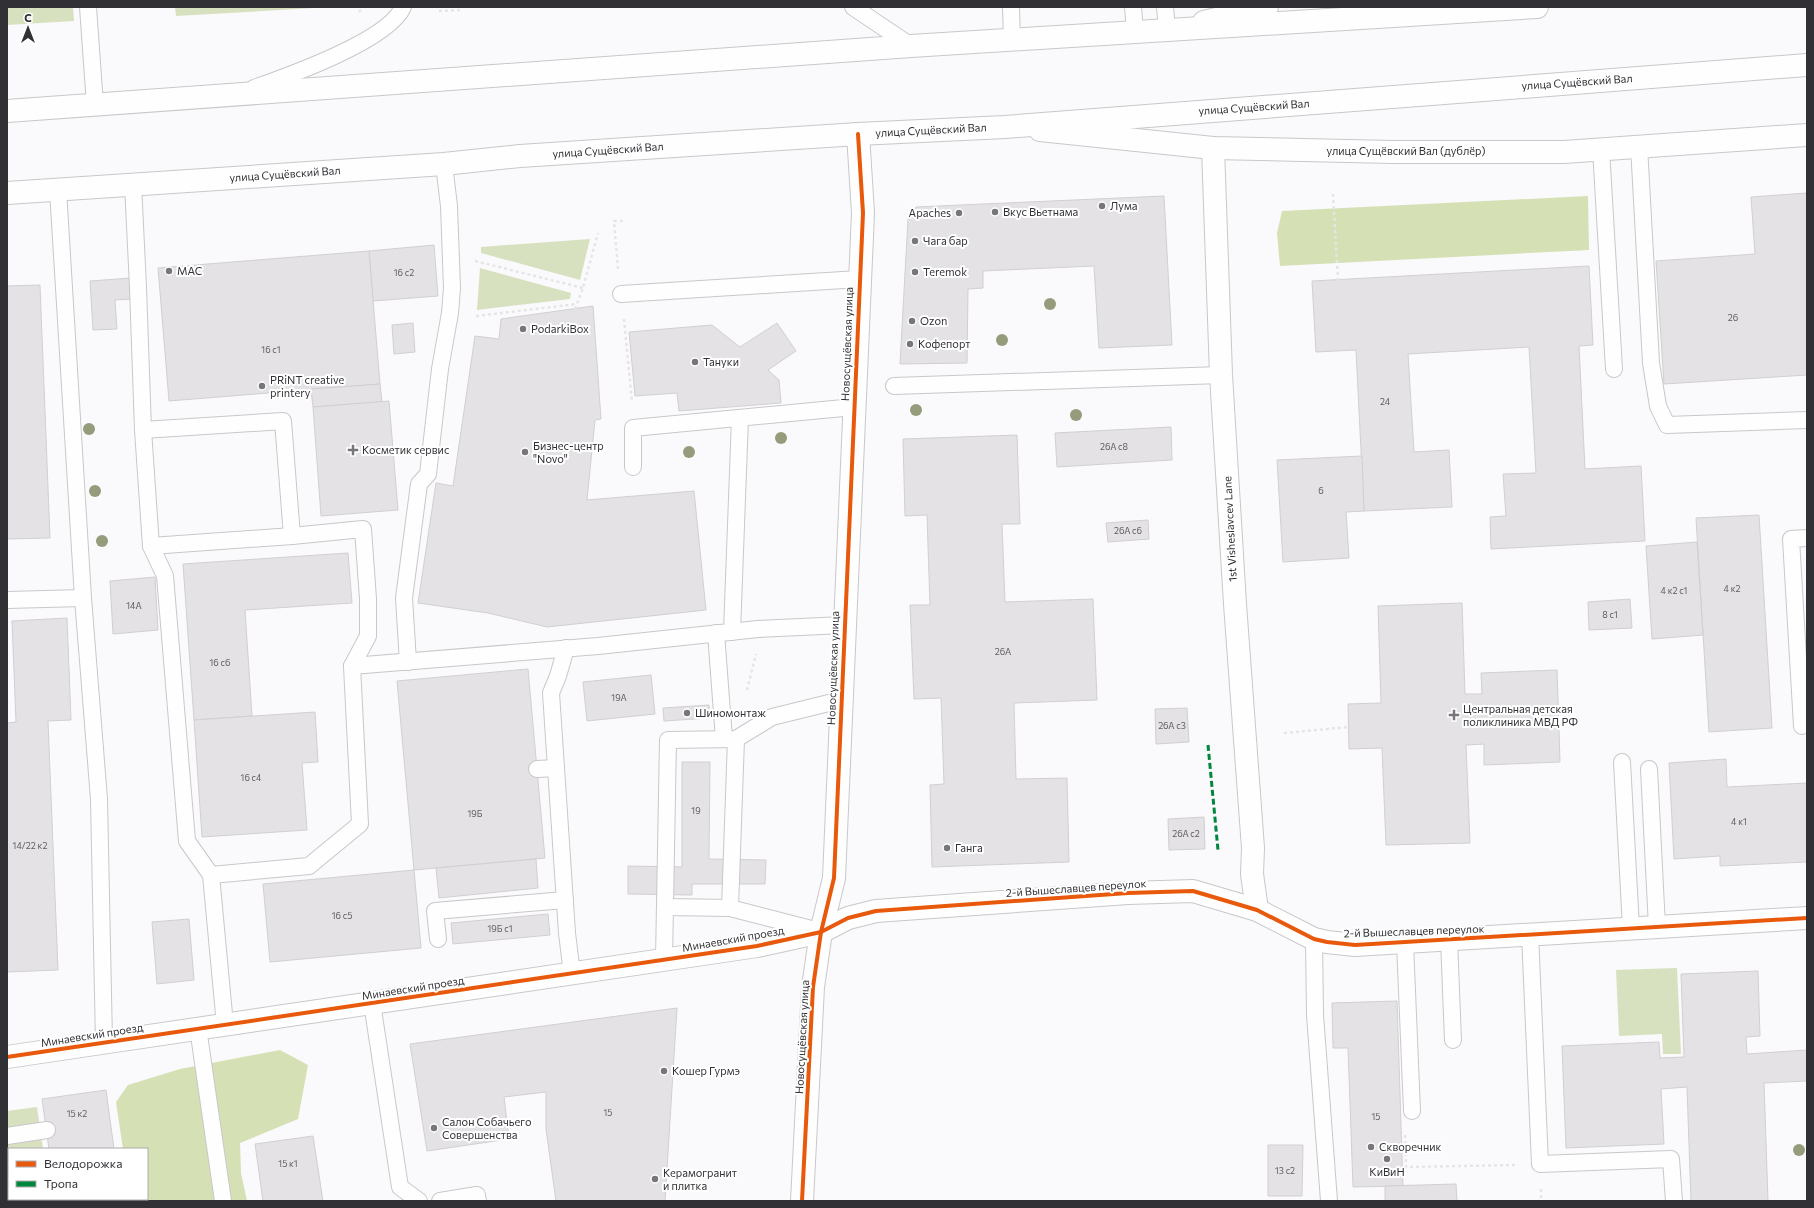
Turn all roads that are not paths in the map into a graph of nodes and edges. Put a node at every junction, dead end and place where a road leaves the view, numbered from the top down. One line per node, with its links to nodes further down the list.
1 (88, 7): 15 (lane)
2 (403, 7): 14 (lane)
3 (853, 7): 12 (lane)
4 (1011, 7): 11 (lane)
5 (1133, 7): 10 (lane)
6 (1165, 7): 9 (lane)
7 (1267, 7): 9 (main road)
8 (1537, 7): 9 (main road)
9 (1167, 30): 10 (main road)
10 (1135, 32): 11 (main road)
11 (1012, 40): 12 (main road)
12 (911, 46): 14 (main road)
13 (1807, 65): 17 (main road, улица Сущёвский Вал)
14 (239, 94): 15 (main road)
15 (95, 105): 16 (main road)
16 (7, 111)
17 (1005, 126): 18 (main road, улица Сущёвский Вал); 21 (main road, улица Сущёвский Вал (дублёр))
18 (858, 134): 23 (main road, улица Сущёвский Вал); 27 (main road, Новосущёвская улица)
19 (1807, 135): 20 (main road, улица Сущёвский Вал (дублёр))
20 (1639, 146): 22 (main road, улица Сущёвский Вал (дублёр)); 34 (lane)
21 (1212, 148): 22 (main road, улица Сущёвский Вал (дублёр)); 30 (main road, 1st Visheslavcev Lane)
22 (1600, 149): 29 (lane)
23 (444, 164): 24 (main road, улица Сущёвский Вал); 46 (lane)
24 (133, 184): 25 (main road, улица Сущёвский Вал); 35 (lane)
25 (58, 190): 26 (main road, улица Сущёвский Вал); 40 (lane)
26 (7, 193)
27 (859, 279): 28 (lane); 32 (main road, Новосущёвская улица)
28 (621, 294)
29 (1614, 369)
30 (1220, 375): 31 (lane); 59 (main road, 1st Visheslavcev Lane)
31 (894, 386)
32 (854, 408): 33 (lane); 42 (main road, Новосущёвская улица)
33 (740, 418): 36 (lane); 43 (lane)
34 (1807, 420)
35 (143, 430): 37 (lane); 39 (lane)
36 (633, 467)
37 (292, 536): 39 (lane); 47 (lane)
38 (1807, 538): 49 (lane)
39 (151, 546): 55 (lane)
40 (83, 598): 41 (lane); 75 (lane)
41 (7, 600)
42 (844, 625): 43 (lane); 48 (main road, Новосущёвская улица)
43 (732, 632): 44 (lane)
44 (716, 633): 45 (lane); 50 (lane)
45 (566, 648): 46 (lane); 52 (lane)
46 (408, 662): 47 (lane)
47 (352, 666): 55 (lane)
48 (840, 700): 50 (lane); 63 (main road, Новосущёвская улица)
49 (1802, 726)
50 (730, 739): 57 (lane); 58 (lane)
51 (1622, 762): 62 (lane)
52 (556, 768): 53 (lane); 56 (lane)
53 (537, 769)
54 (1649, 769): 61 (lane)
55 (211, 875): 72 (lane)
56 (565, 900): 65 (lane); 70 (lane)
57 (666, 907): 58 (lane); 69 (lane)
58 (730, 908): 63 (lane)
59 (1257, 910): 63 (main road, 2-й Вышеславцев переулок); 66 (main road, 2-й Вышеславцев переулок)
60 (1807, 918): 61 (main road, 2-й Вышеславцев переулок)
61 (1657, 927): 62 (main road, 2-й Вышеславцев переулок)
62 (1631, 928): 64 (main road, 2-й Вышеславцев переулок)
63 (820, 932): 69 (main road, Минаевский проезд); 84 (main road, Новосущёвская улица)
64 (1530, 934): 67 (main road, 2-й Вышеславцев переулок); 86 (lane)
65 (438, 939)
66 (1314, 939): 68 (main road, 2-й Вышеславцев переулок); 85 (lane)
67 (1449, 940): 68 (main road, 2-й Вышеславцев переулок); 74 (lane)
68 (1405, 943): 77 (lane)
69 (664, 960): 70 (main road, Минаевский проезд)
70 (572, 974): 71 (main road, Минаевский проезд)
71 (372, 1003): 72 (main road, Минаевский проезд); 81 (lane)
72 (225, 1025): 73 (main road, Минаевский проезд)
73 (198, 1028): 75 (main road, Минаевский проезд); 80 (lane)
74 (1453, 1040)
75 (104, 1042): 76 (main road, Минаевский проезд)
76 (7, 1058)
77 (1412, 1111)
78 (47, 1130): 79 (lane)
79 (7, 1136)
80 (223, 1201)
81 (419, 1201)
82 (440, 1201): 83 (lane)
83 (478, 1201)
84 (802, 1201)
85 (1329, 1201)
86 (1674, 1201)

